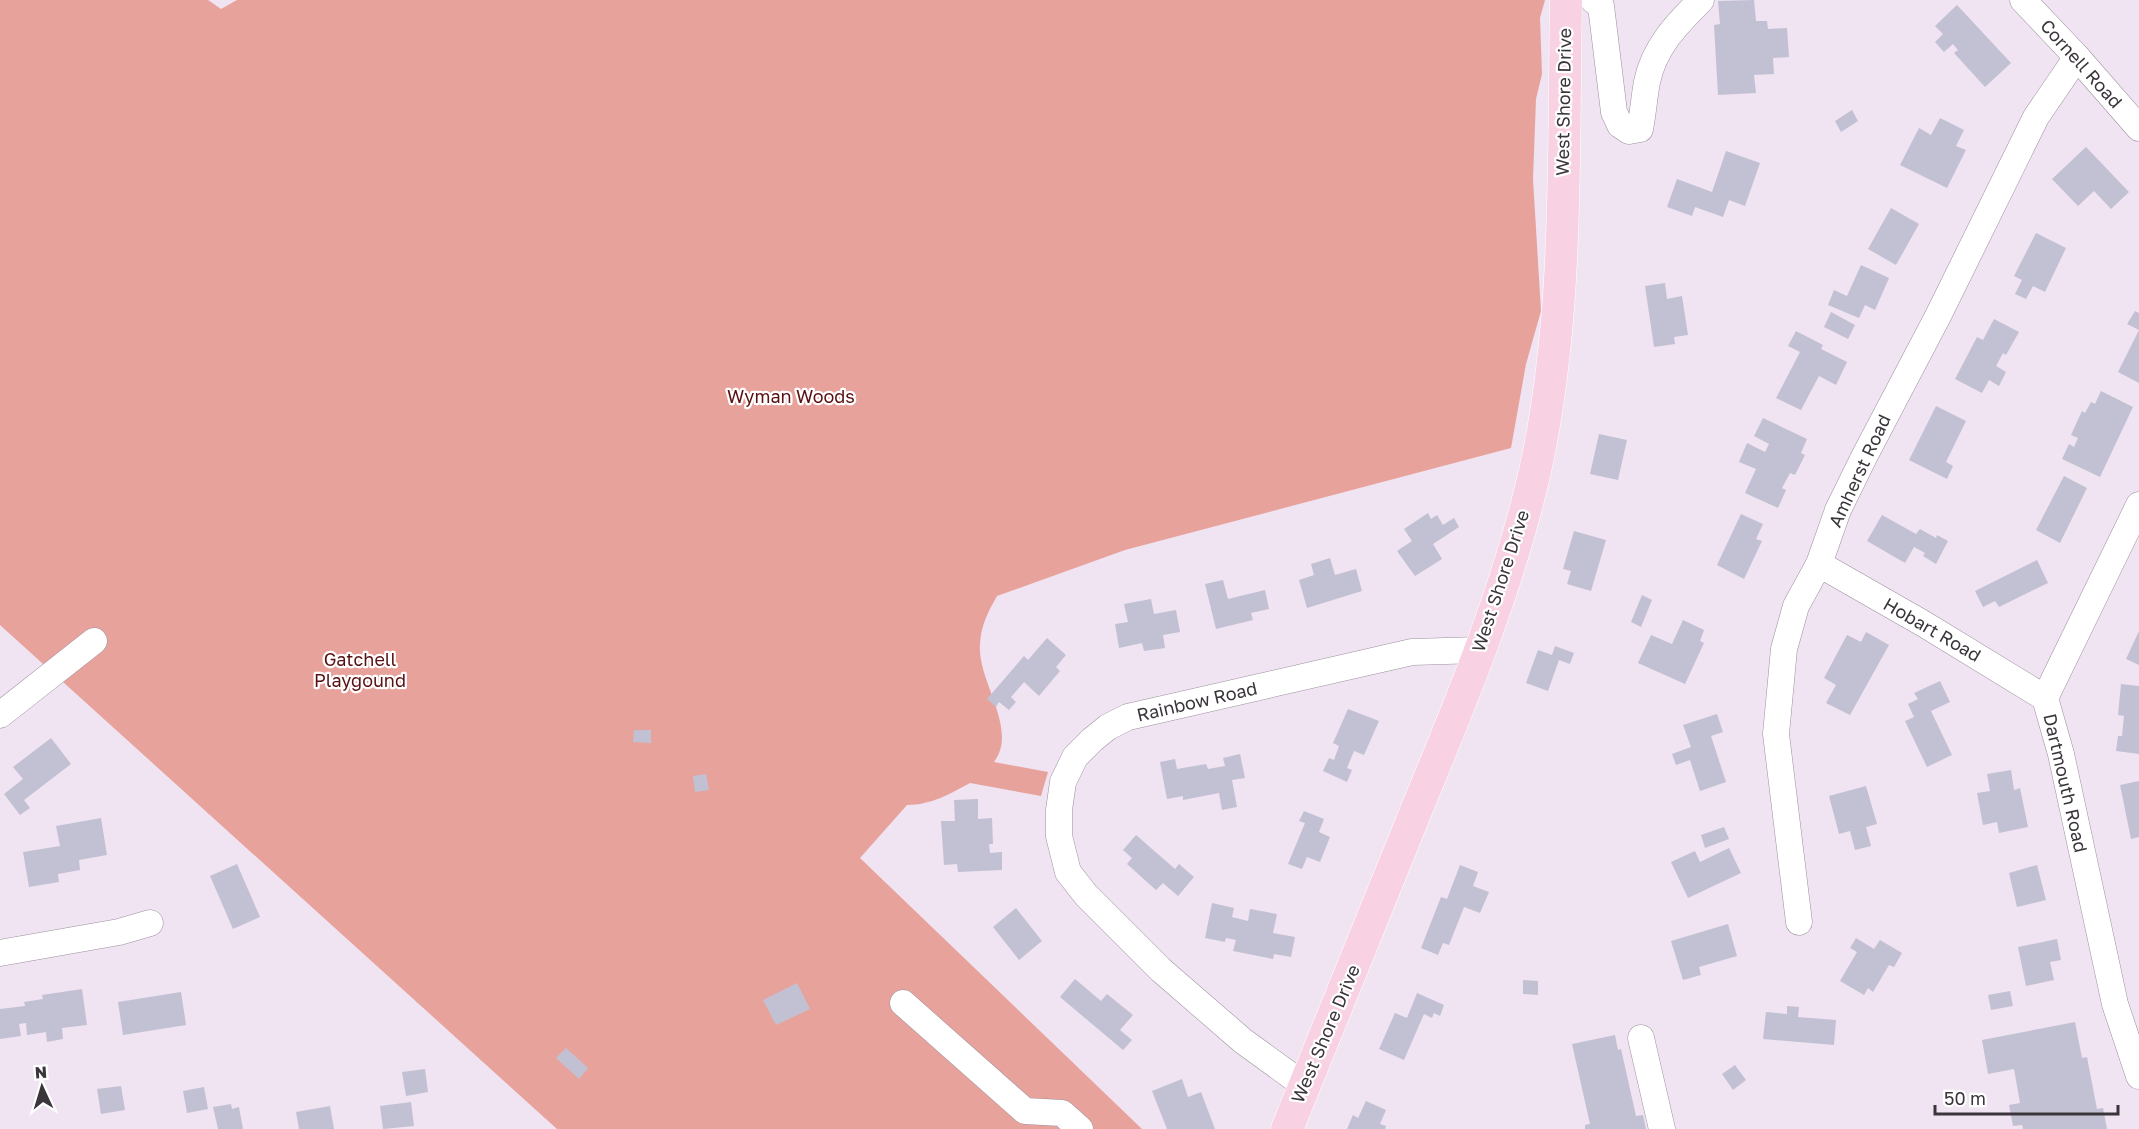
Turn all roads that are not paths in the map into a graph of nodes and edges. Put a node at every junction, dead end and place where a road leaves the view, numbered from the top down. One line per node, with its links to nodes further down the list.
1 (1566, 0): 10 (main road, West Shore Drive)
2 (1593, 0): 3 (street)
3 (1701, 0)
4 (2023, 0): 5 (street, Cornell Road)
5 (2078, 57): 6 (street, Cornell Road); 8 (street, Amherst Road)
6 (2139, 128)
7 (2139, 505): 11 (street, Dartmouth Road)
8 (1819, 564): 11 (street, Hobart Road); 13 (street, Amherst Road)
9 (94, 641): 12 (street)
10 (1479, 650): 19 (main road, West Shore Drive); 19 (street, Rainbow Road)
11 (2045, 698): 18 (street, Dartmouth Road)
12 (0, 715)
13 (1799, 922)
14 (150, 923): 15 (street)
15 (0, 953)
16 (903, 1003): 20 (street)
17 (1641, 1038): 22 (street)
18 (2139, 1076)
19 (1305, 1086): 21 (main road, West Shore Drive)
20 (1080, 1129)
21 (1287, 1129)
22 (1662, 1129)

